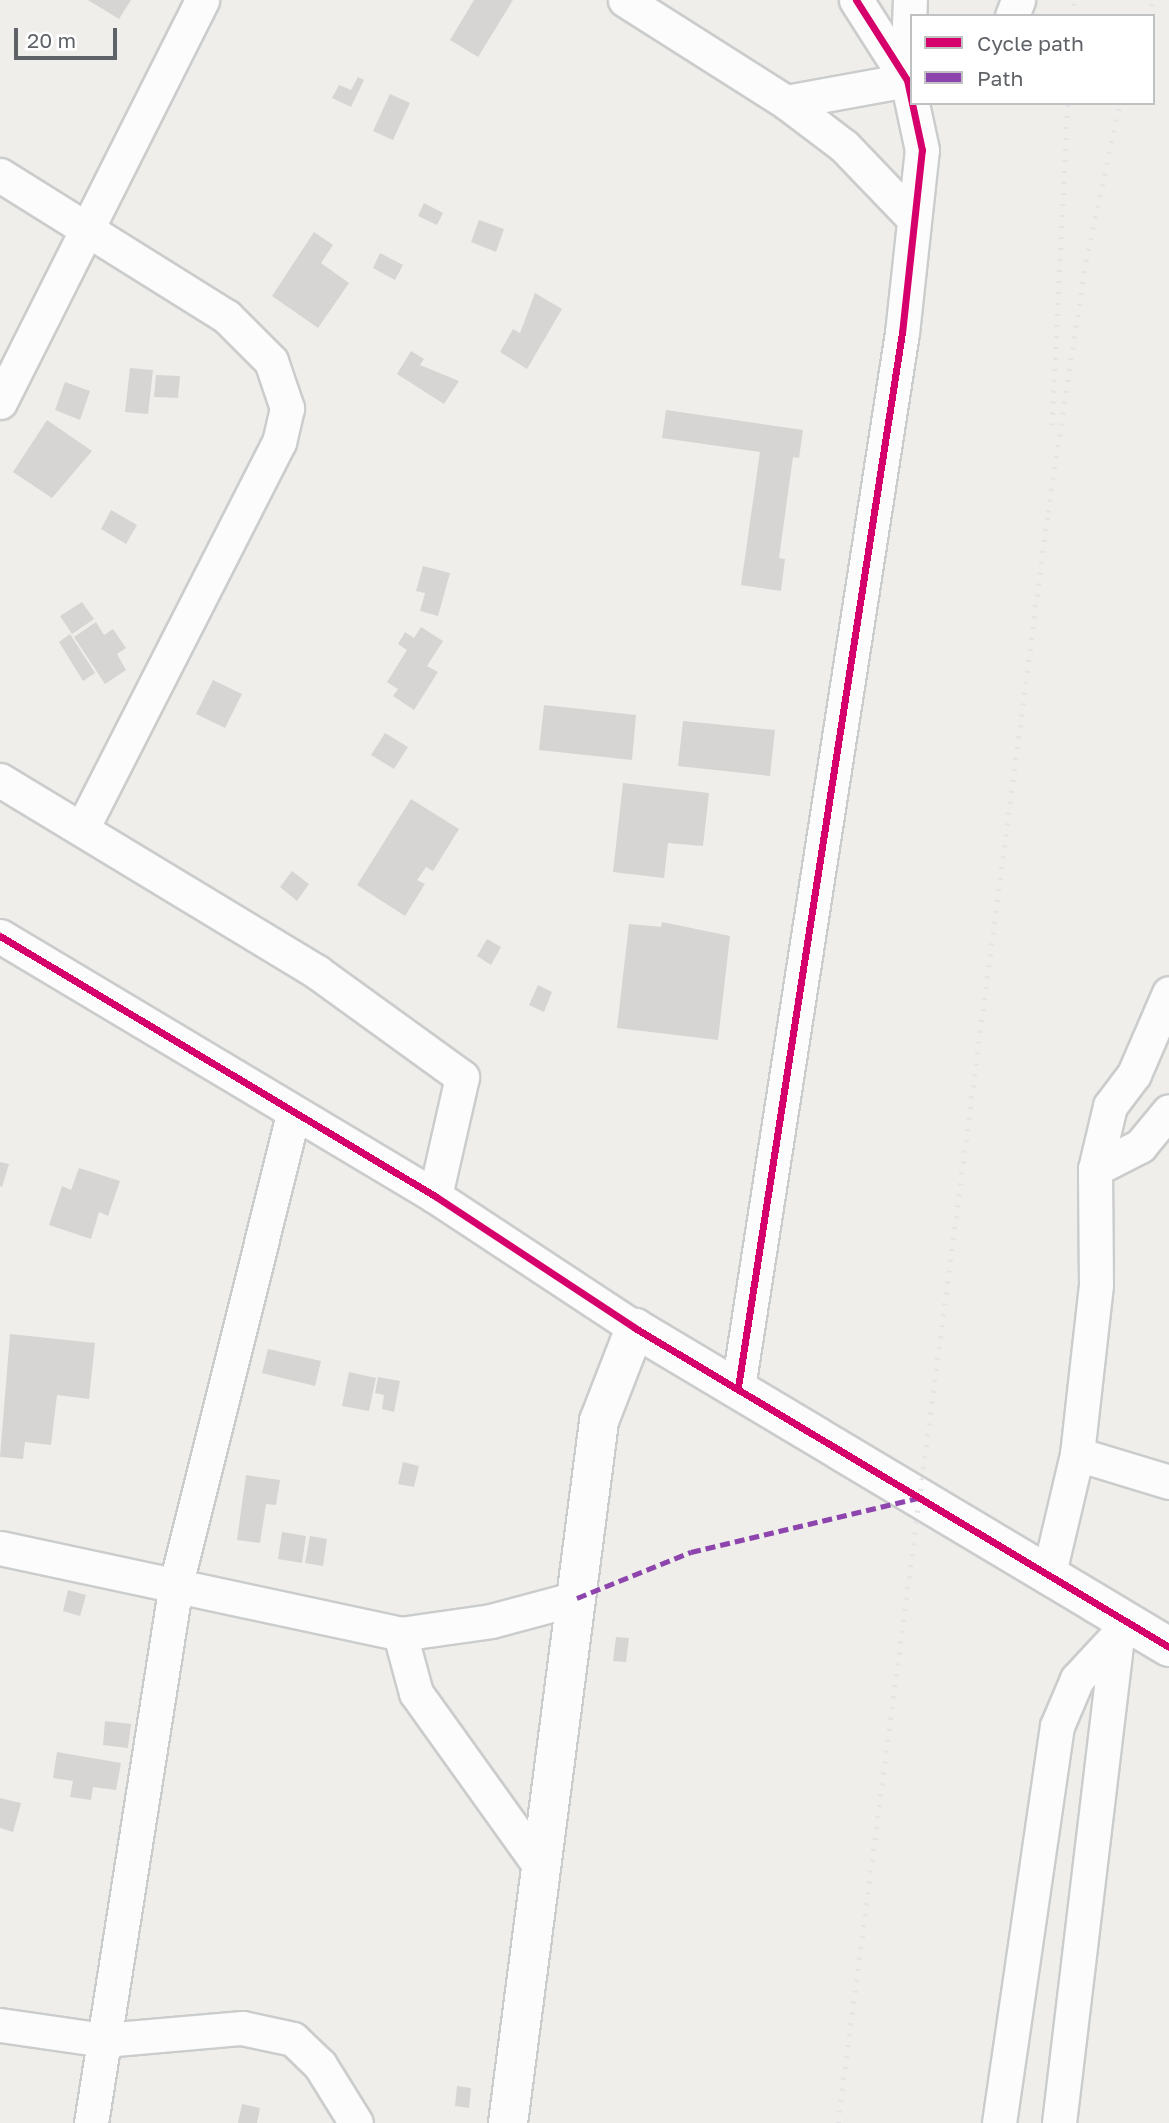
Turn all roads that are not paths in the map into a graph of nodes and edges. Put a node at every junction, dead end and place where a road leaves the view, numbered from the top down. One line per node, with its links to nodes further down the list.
1 (202, 0): 13 (street)
2 (625, 0): 7 (street)
3 (856, 0): 5 (street)
4 (910, 0): 5 (street)
5 (907, 80): 6 (street); 7 (street)
6 (910, 94)
7 (786, 102): 12 (street)
8 (912, 105): 10 (street)
9 (937, 105): 10 (street)
10 (922, 150): 12 (street)
11 (0, 174): 13 (street)
12 (913, 218): 24 (street)
13 (91, 228): 14 (street); 16 (street)
14 (0, 402)
15 (0, 780): 16 (street)
16 (82, 828): 22 (street)
17 (0, 936): 20 (street)
18 (1169, 993): 21 (street)
19 (1169, 1111): 21 (street)
20 (293, 1113): 22 (street); 29 (street)
21 (1095, 1169): 25 (street)
22 (435, 1196): 23 (street)
23 (635, 1328): 24 (street); 30 (street)
24 (738, 1387): 28 (street)
25 (1077, 1454): 26 (street); 28 (street)
26 (1169, 1482)
27 (0, 1548): 29 (street)
28 (1048, 1577): 31 (street)
29 (176, 1584): 32 (street); 36 (street)
30 (577, 1598): 32 (street); 34 (street)
31 (1119, 1626): 33 (street); 40 (street); 41 (street)
32 (400, 1634): 34 (street)
33 (1169, 1647)
34 (540, 1866): 39 (street)
35 (0, 2025): 36 (street)
36 (104, 2040): 37 (street); 38 (street)
37 (91, 2123)
38 (356, 2123)
39 (508, 2123)
40 (999, 2123)
41 (1059, 2123)

